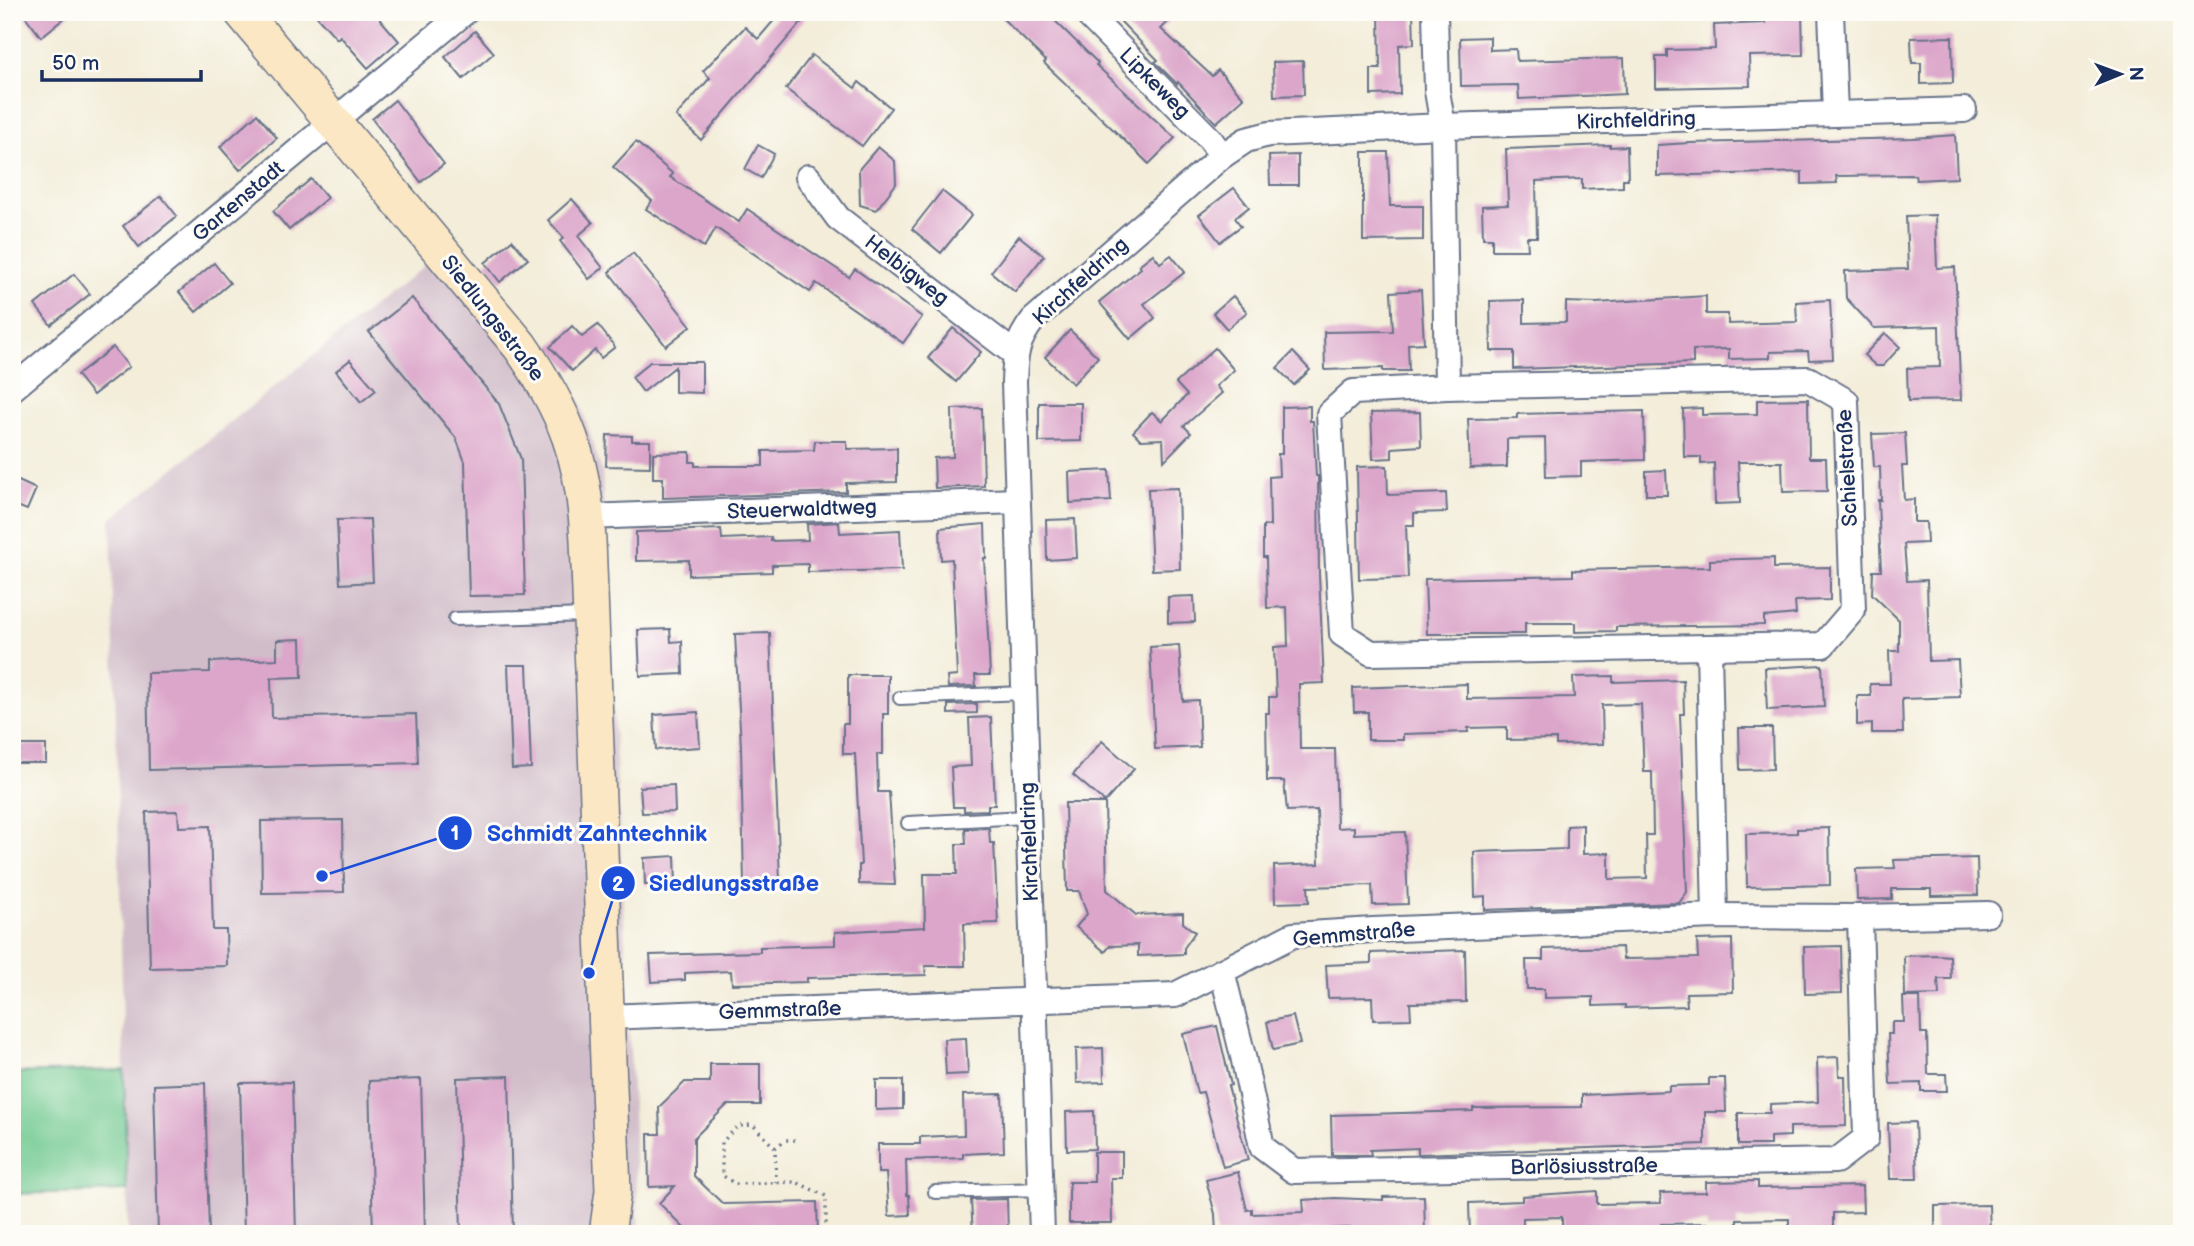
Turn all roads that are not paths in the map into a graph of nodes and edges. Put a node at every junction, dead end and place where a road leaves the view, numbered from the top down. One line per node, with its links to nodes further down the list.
1 (242, 12): 8 (street, Siedlungsstraße)
2 (465, 12): 8 (street, Gartenstadt)
3 (1085, 12): 10 (street, Lipkeweg)
4 (1435, 12): 9 (street)
5 (1831, 12): 7 (street)
6 (1964, 110): 7 (street, Kirchfeldring)
7 (1835, 113): 9 (street, Kirchfeldring)
8 (333, 122): 14 (street, Gartenstadt); 16 (street, Siedlungsstraße)
9 (1443, 126): 10 (street, Kirchfeldring); 13 (street)
10 (1222, 156): 12 (street, Kirchfeldring)
11 (808, 177): 12 (street, Helbigweg)
12 (1015, 354): 15 (street, Kirchfeldring)
13 (1447, 387): 19 (street, Schielstraße); 19 (street, Schielstraße)
14 (12, 389)
15 (1017, 501): 16 (street, Steuerwaldtweg); 20 (street, Kirchfeldring)
16 (587, 517): 17 (street, Siedlungsstraße)
17 (591, 615): 18 (lane); 29 (street, Siedlungsstraße)
18 (454, 619)
19 (1709, 649): 25 (street)
20 (1024, 693): 21 (lane); 22 (street, Kirchfeldring)
21 (900, 698)
22 (1028, 817): 23 (lane); 28 (street, Kirchfeldring)
23 (908, 823)
24 (1988, 914): 26 (street, Gemmstraße)
25 (1715, 916): 26 (street, Gemmstraße); 27 (street, Gemmstraße)
26 (1860, 918): 27 (street, Barlösiusstraße)
27 (1222, 971): 28 (street, Gemmstraße)
28 (1034, 1000): 29 (street, Gemmstraße); 30 (street, Kirchfeldring)
29 (606, 1017): 32 (street, Siedlungsstraße)
30 (1041, 1189): 31 (lane); 33 (street, Kirchfeldring)
31 (935, 1192)
32 (607, 1234)
33 (1042, 1234)

